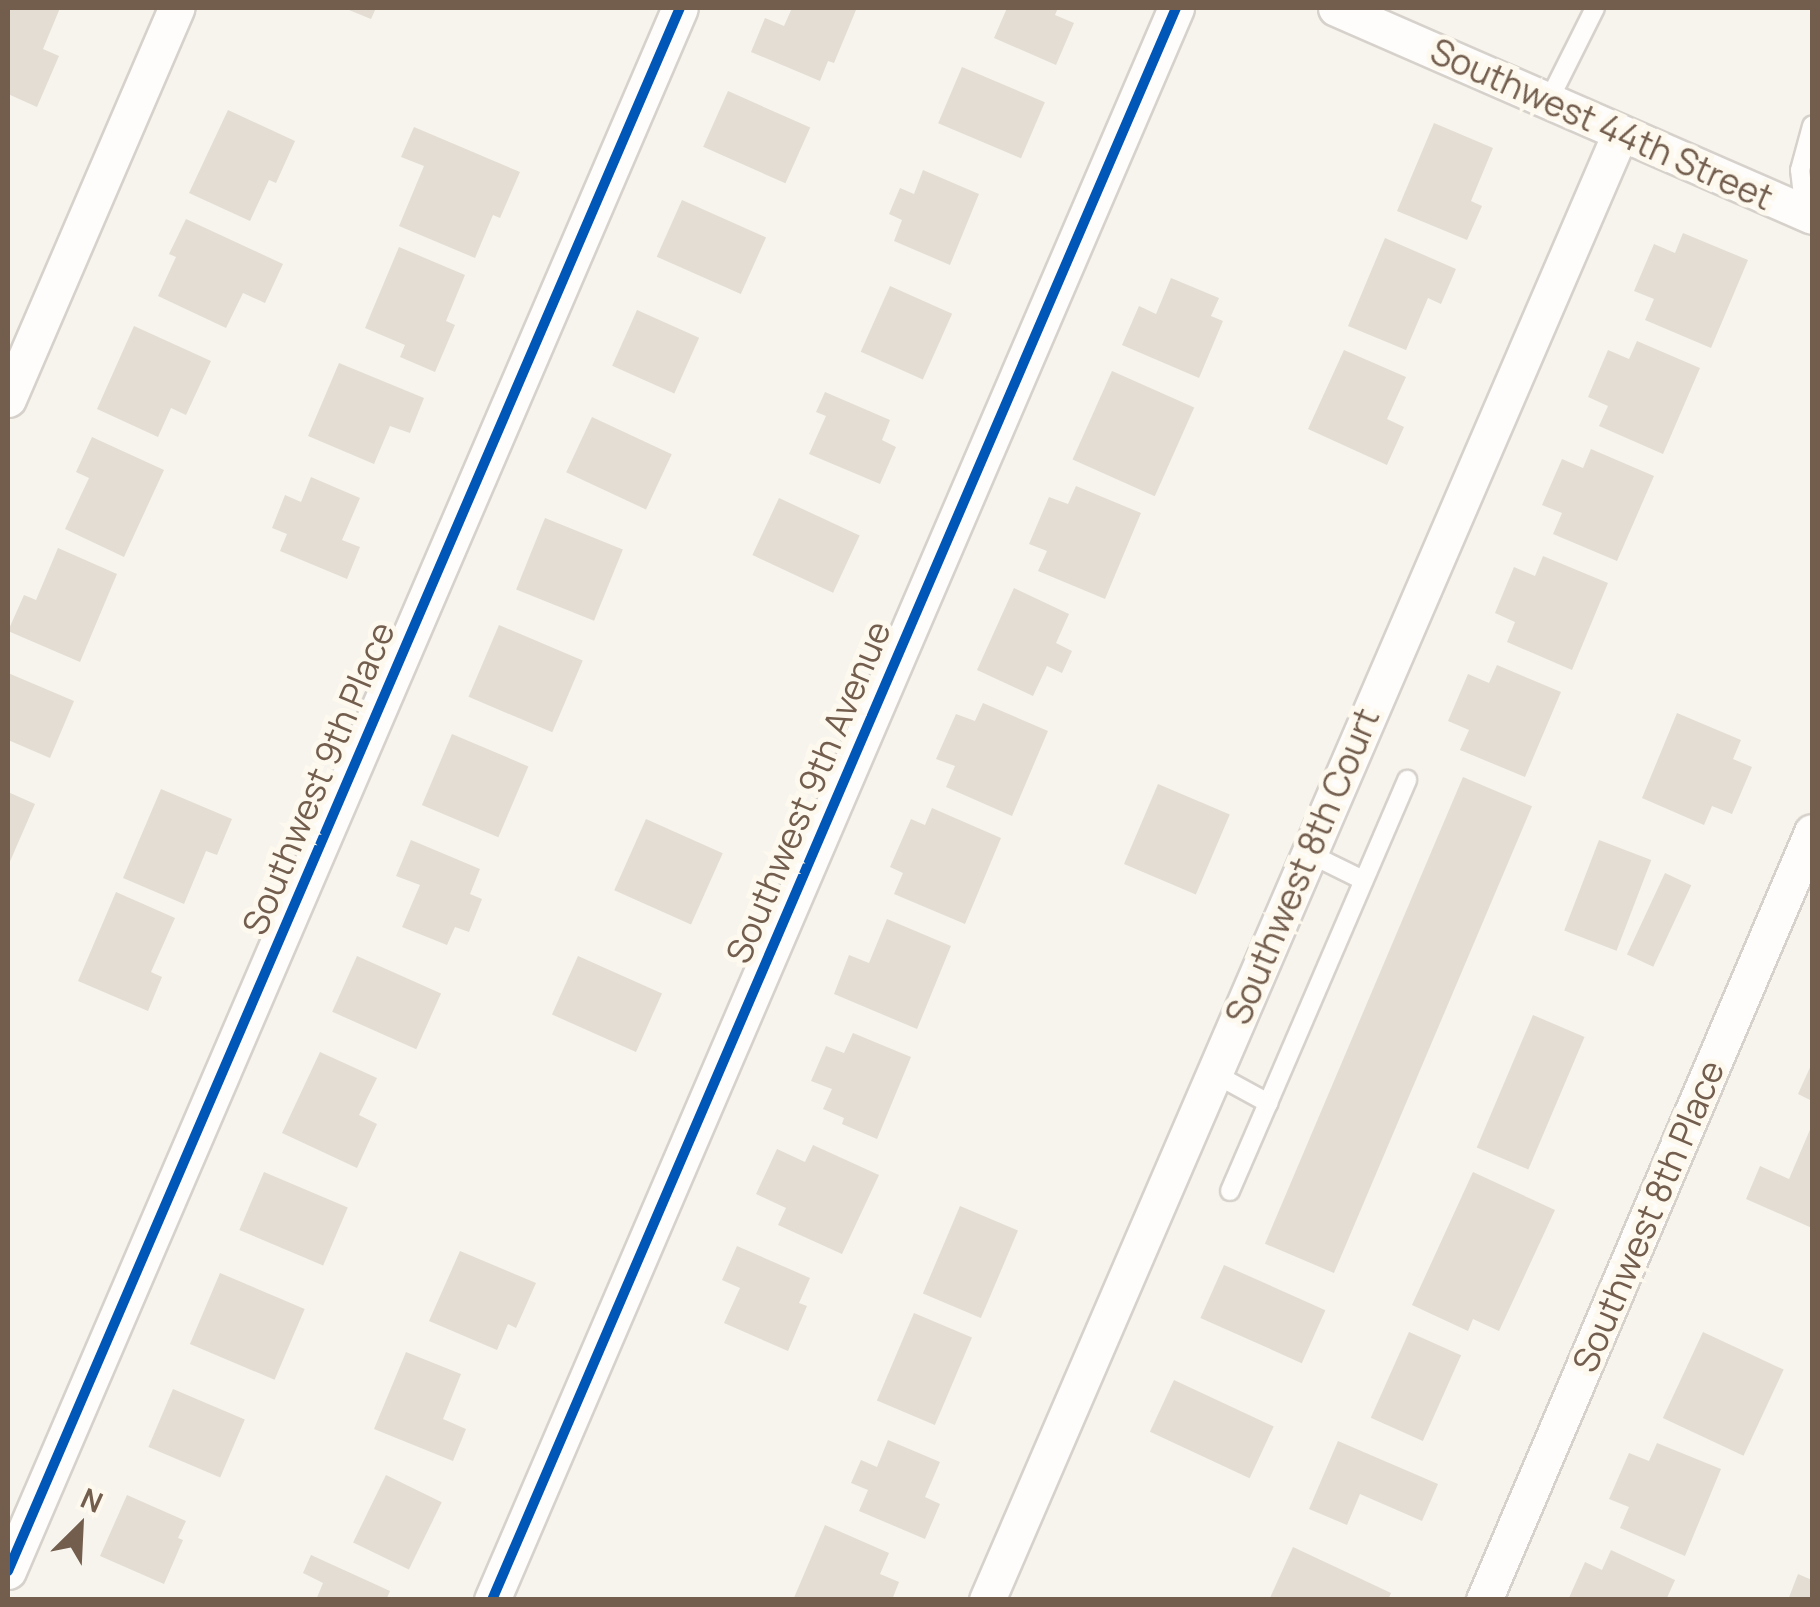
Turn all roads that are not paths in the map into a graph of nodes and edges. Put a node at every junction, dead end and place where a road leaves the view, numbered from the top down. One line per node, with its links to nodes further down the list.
1 (176, 8): 10 (street)
2 (680, 8): 18 (street, Southwest 9th Place)
3 (1176, 8): 19 (street, Southwest 9th Avenue)
4 (1336, 8): 6 (street, Southwest 44th Street)
5 (1595, 8): 6 (lane)
6 (1548, 102): 8 (street, Southwest 44th Street)
7 (1812, 126): 9 (lane)
8 (1620, 134): 9 (street, Southwest 44th Street); 13 (street, Southwest 8th Court)
9 (1809, 214)
10 (8, 399)
11 (1408, 780): 14 (lane)
12 (1812, 832): 21 (street, Southwest 8th Place)
13 (1308, 854): 14 (lane); 15 (street, Southwest 8th Court)
14 (1363, 880): 16 (lane)
15 (1213, 1073): 16 (lane); 20 (street, Southwest 8th Court)
16 (1268, 1103): 17 (lane)
17 (1230, 1191)
18 (8, 1571)
19 (492, 1600)
20 (987, 1600)
21 (1484, 1600)

